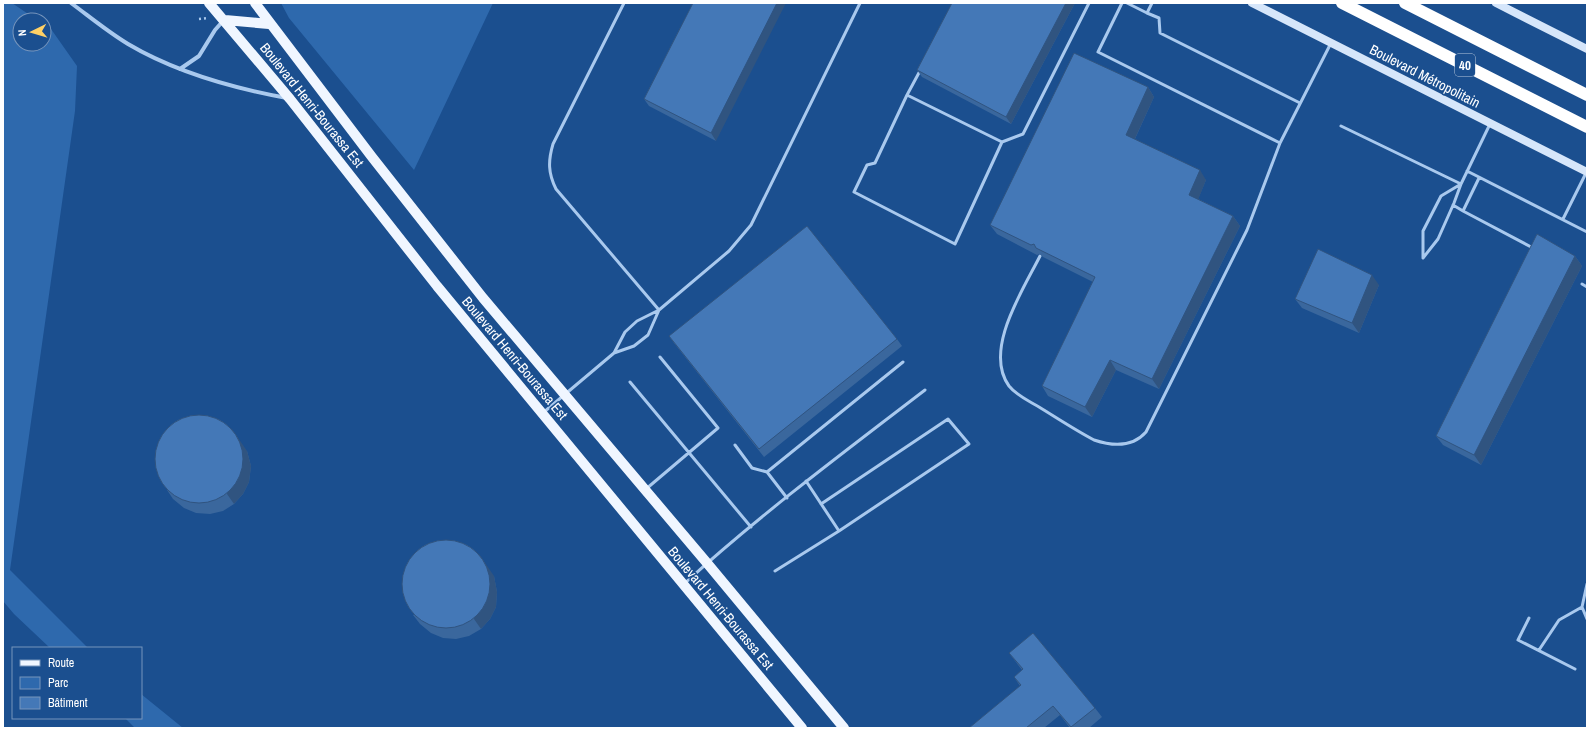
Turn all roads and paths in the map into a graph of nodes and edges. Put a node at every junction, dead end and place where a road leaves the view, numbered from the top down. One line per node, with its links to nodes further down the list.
1 (71, 3): 20 (street)
2 (209, 3): 15 (main road, Boulevard Henri-Bourassa Est)
3 (255, 3): 16 (main road, Boulevard Henri-Bourassa Est)
4 (624, 3): 42 (lane)
5 (860, 3): 42 (lane)
6 (1089, 3): 28 (lane)
7 (1122, 3): 29 (lane)
8 (1127, 3): 14 (lane)
9 (1152, 3): 14 (lane)
10 (1252, 3): 17 (main road, Boulevard Métropolitain)
11 (1342, 3): 27 (highway, 40)
12 (1405, 3): 22 (highway, 40)
13 (1496, 3): 18 (main road)
14 (1148, 13): 24 (lane)
15 (224, 20): 16 (main road); 20 (street); 23 (main road, Boulevard Henri-Bourassa Est)
16 (269, 24): 48 (main road, Boulevard Henri-Bourassa Est)
17 (1331, 43): 24 (lane); 25 (main road, Boulevard Métropolitain)
18 (1587, 49)
19 (921, 68): 21 (lane)
20 (180, 69): 23 (street)
21 (907, 95): 28 (lane); 28 (lane)
22 (1587, 95)
23 (290, 99): 49 (main road, Boulevard Henri-Bourassa Est)
24 (1300, 103): 29 (lane)
25 (1491, 123): 30 (lane); 31 (main road, Boulevard Métropolitain)
26 (1341, 126): 33 (lane)
27 (1587, 126)
28 (1002, 142)
29 (1280, 143): 39 (lane)
30 (1467, 171): 32 (lane); 33 (lane)
31 (1587, 172): 36 (lane)
32 (1479, 178): 35 (lane); 36 (lane)
33 (1461, 184): 34 (lane); 34 (lane)
34 (1453, 206): 35 (lane)
35 (1463, 211): 38 (lane)
36 (1562, 220): 37 (lane)
37 (1587, 232)
38 (1533, 248)
39 (1040, 256)
40 (1582, 284): 41 (lane)
41 (1587, 287)
42 (660, 310): 43 (lane); 43 (lane)
43 (614, 353): 48 (lane)
44 (660, 357): 51 (lane)
45 (903, 362): 52 (lane)
46 (630, 382): 51 (lane)
47 (925, 390): 53 (lane)
48 (564, 394): 49 (lane); 54 (main road, Boulevard Henri-Bourassa Est)
49 (542, 413): 62 (main road, Boulevard Henri-Bourassa Est)
50 (735, 445): 52 (lane)
51 (689, 452): 54 (lane); 57 (lane)
52 (767, 472): 55 (lane)
53 (806, 481): 55 (lane); 56 (lane)
54 (645, 490): 59 (main road, Boulevard Henri-Bourassa Est)
55 (787, 498): 57 (lane)
56 (821, 504): 58 (lane); 58 (lane)
57 (751, 527): 59 (lane)
58 (839, 531): 60 (lane)
59 (707, 563): 62 (lane); 69 (main road, Boulevard Henri-Bourassa Est)
60 (776, 571)
61 (1587, 584): 63 (lane)
62 (684, 585): 68 (main road, Boulevard Henri-Bourassa Est)
63 (1582, 607): 65 (lane); 66 (lane)
64 (1529, 618): 66 (lane)
65 (1587, 619)
66 (1539, 650): 67 (lane)
67 (1575, 668)
68 (802, 728)
69 (844, 728)

